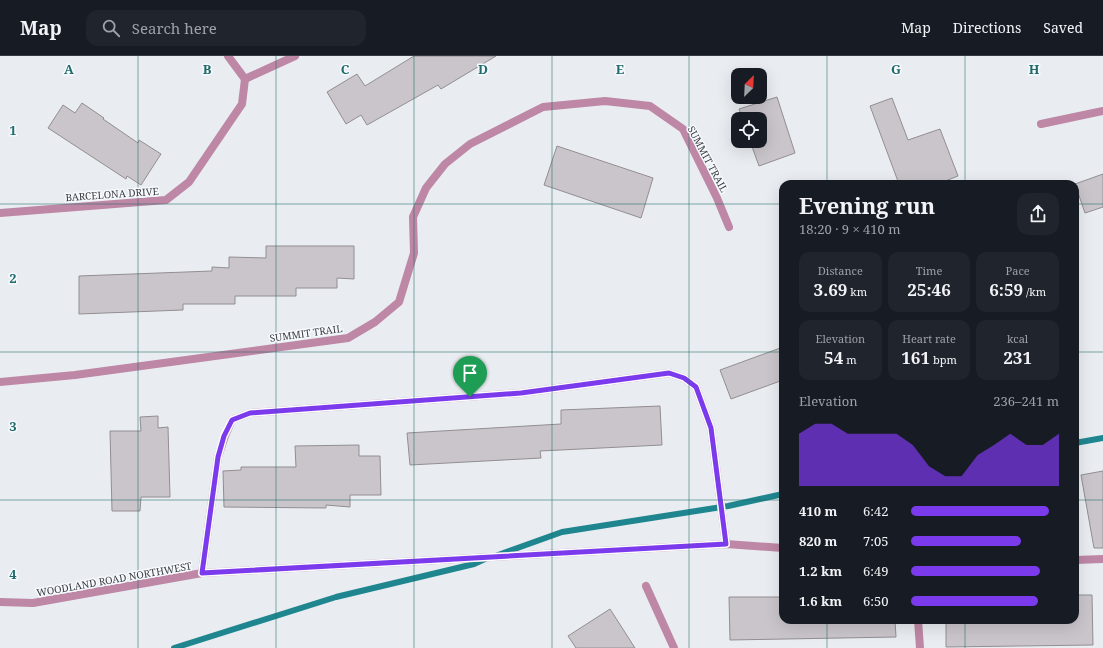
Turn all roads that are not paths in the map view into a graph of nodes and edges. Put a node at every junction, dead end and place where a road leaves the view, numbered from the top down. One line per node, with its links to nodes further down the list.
1 (228, 56): 3 (street)
2 (295, 56): 3 (street)
3 (245, 79): 6 (street, BARCELONA DRIVE)
4 (1103, 111): 5 (street)
5 (1041, 124)
6 (0, 213)
7 (729, 227): 8 (street, SUMMIT TRAIL)
8 (0, 382)
9 (726, 544): 10 (street, WOODLAND ROAD NORTHWEST); 13 (street, WOODLAND ROAD NORTHWEST); 13 (street)
10 (779, 548)
11 (1103, 559): 12 (street)
12 (1079, 560)
13 (202, 573): 15 (street, WOODLAND ROAD NORTHWEST)
14 (646, 586): 17 (street)
15 (0, 602)
16 (918, 624): 18 (street)
17 (674, 648)
18 (920, 648)

